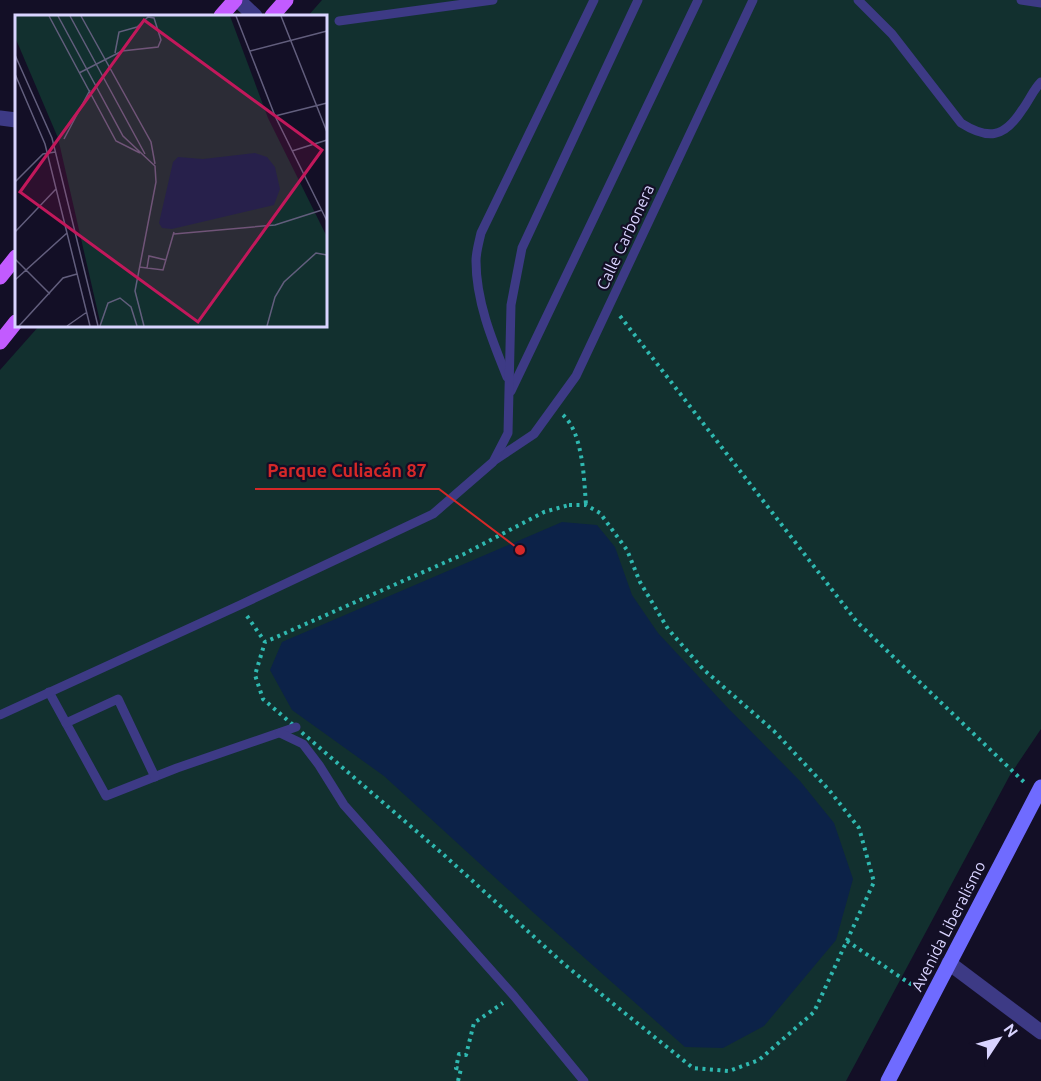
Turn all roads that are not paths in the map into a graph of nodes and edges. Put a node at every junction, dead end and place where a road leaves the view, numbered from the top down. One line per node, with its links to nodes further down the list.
1 (237, 0): 11 (main road); 12 (street)
2 (286, 0): 13 (main road)
3 (493, 0): 14 (lane)
4 (594, 0): 22 (lane)
5 (638, 0): 22 (lane)
6 (698, 0): 23 (lane)
7 (753, 0): 24 (lane, Calle Carbonera)
8 (858, 0): 15 (lane)
9 (1021, 0): 10 (lane)
10 (1041, 3)
11 (222, 15)
12 (254, 15)
13 (273, 15)
14 (339, 21)
15 (1041, 82)
16 (0, 118): 17 (street)
17 (15, 120)
18 (15, 258): 19 (main road)
19 (0, 278)
20 (15, 323): 21 (main road)
21 (0, 342)
22 (509, 382): 23 (lane)
23 (509, 396): 24 (lane)
24 (493, 462): 25 (lane, Calle Carbonera)
25 (49, 692): 26 (lane, Calle Carbonera); 27 (lane)
26 (0, 714)
27 (66, 723): 30 (lane); 30 (lane)
28 (296, 727): 29 (lane)
29 (280, 733): 30 (lane); 34 (lane)
30 (155, 777)
31 (1039, 793): 32 (street, Avenida Liberalismo)
32 (949, 963): 33 (street); 35 (street, Avenida Liberalismo)
33 (1041, 1032)
34 (584, 1081)
35 (888, 1081)

